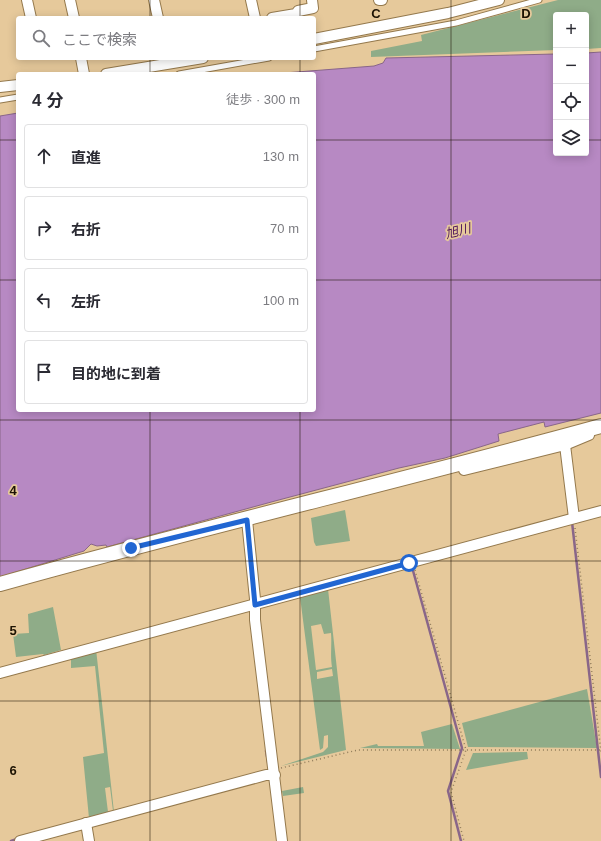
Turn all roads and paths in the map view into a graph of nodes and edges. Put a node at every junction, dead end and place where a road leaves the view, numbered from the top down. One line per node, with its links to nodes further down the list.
1 (27, 0): 10 (street)
2 (70, 0): 11 (street)
3 (154, 0): 12 (street)
4 (250, 0): 13 (street)
5 (312, 0): 14 (street)
6 (379, 0): 7 (street)
7 (382, 0)
8 (498, 0): 15 (street)
9 (539, 0): 16 (lane)
10 (31, 16)
11 (74, 16)
12 (158, 16)
13 (254, 16)
14 (284, 16)
15 (316, 39)
16 (316, 49)
17 (81, 60): 20 (street)
18 (191, 60): 21 (street)
19 (258, 60): 22 (lane)
20 (84, 72)
21 (118, 72)
22 (190, 72)
23 (16, 85): 24 (street)
24 (0, 87)
25 (16, 97): 26 (lane)
26 (0, 100)
27 (597, 430): 28 (street); 29 (street)
28 (565, 445): 29 (street); 31 (street)
29 (462, 463): 32 (street)
30 (601, 511): 31 (street)
31 (574, 516): 33 (street); 38 (path)
32 (247, 520): 34 (street); 35 (street)
33 (413, 562): 35 (street); 37 (path)
34 (0, 584)
35 (254, 604): 36 (street); 39 (street)
36 (0, 673)
37 (464, 750): 38 (path); 39 (path); 44 (path)
38 (600, 751)
39 (273, 773): 40 (street); 43 (street)
40 (86, 823): 41 (street); 42 (street)
41 (20, 841)
42 (89, 841)
43 (282, 841)
44 (464, 841)

